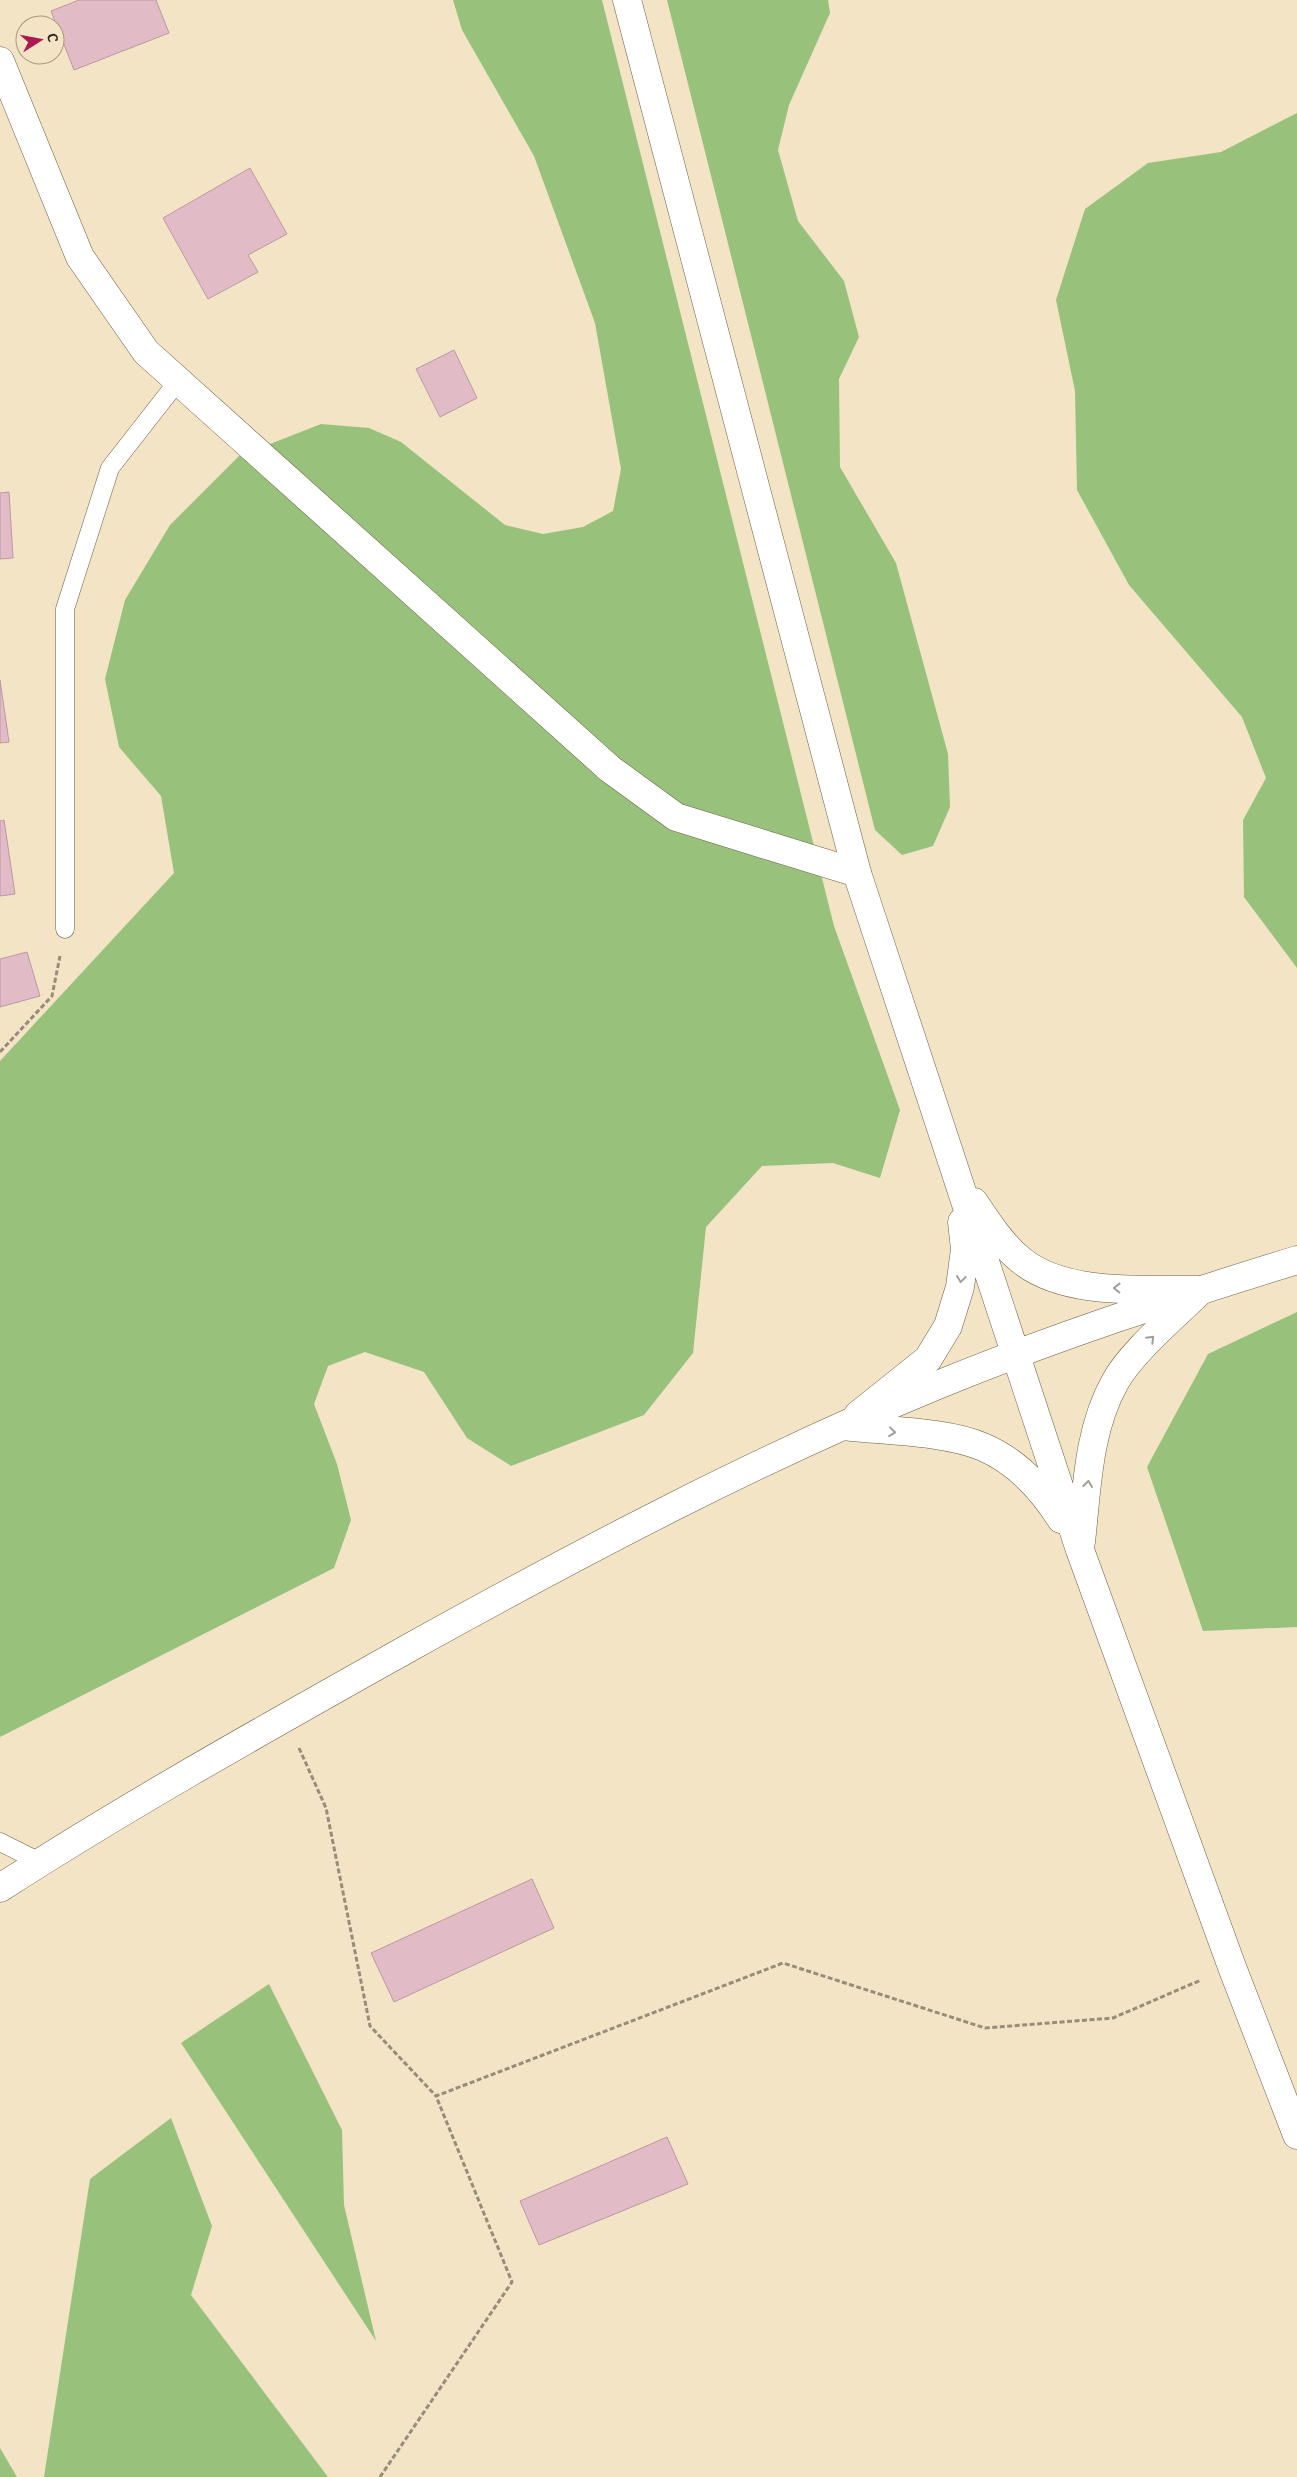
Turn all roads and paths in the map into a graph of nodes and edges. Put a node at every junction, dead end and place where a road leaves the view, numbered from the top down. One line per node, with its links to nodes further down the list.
1 (628, 0): 4 (street)
2 (0, 61): 3 (street)
3 (178, 380): 4 (street); 5 (lane)
4 (856, 873): 7 (street)
5 (65, 929): 6 (path)
6 (0, 1052)
7 (957, 1178): 9 (street, one-way to 7); 10 (street); 11 (street, one-way to 11)
8 (1297, 1260): 9 (street)
9 (1201, 1290): 10 (street); 12 (street, one-way to 9)
10 (1016, 1355): 11 (street); 12 (street)
11 (844, 1426): 12 (street, one-way to 12); 13 (street)
12 (1080, 1550): 17 (street)
13 (285, 1717): 15 (street); 18 (path)
14 (0, 1842): 15 (lane)
15 (40, 1862): 16 (street)
16 (0, 1888)
17 (1232, 1967): 18 (path); 19 (street)
18 (436, 2096): 20 (path)
19 (1297, 2135)
20 (380, 2477)

